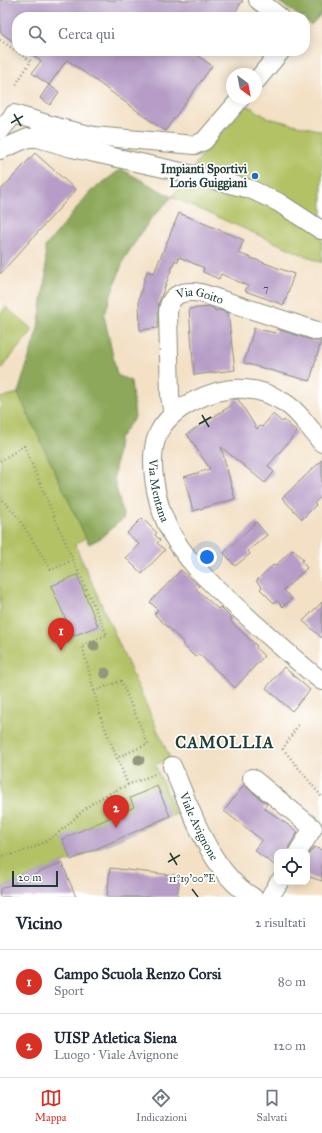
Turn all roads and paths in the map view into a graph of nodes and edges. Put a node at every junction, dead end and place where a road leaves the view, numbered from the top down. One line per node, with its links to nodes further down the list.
1 (258, 0): 2 (street)
2 (274, 12)
3 (0, 40): 4 (path)
4 (12, 48)
5 (24, 56): 8 (path)
6 (277, 56): 7 (street)
7 (262, 74)
8 (15, 86)
9 (236, 104): 10 (street)
10 (0, 131)
11 (0, 150): 12 (street)
12 (321, 230)
13 (317, 331): 14 (street, Via Goito)
14 (173, 414): 15 (street, Via Mentana); 19 (street, Via Mentana)
15 (322, 443)
16 (0, 461): 18 (path)
17 (0, 497): 18 (path)
18 (73, 560): 20 (path)
19 (322, 681)
20 (94, 691): 22 (path); 22 (path)
21 (298, 725): 26 (path)
22 (116, 758): 25 (path)
23 (172, 766): 25 (path); 30 (street, Viale Avignone)
24 (252, 778): 27 (street)
25 (128, 785): 28 (path)
26 (322, 797)
27 (300, 849)
28 (0, 856)
29 (277, 885): 31 (street)
30 (252, 897)
31 (270, 897)

